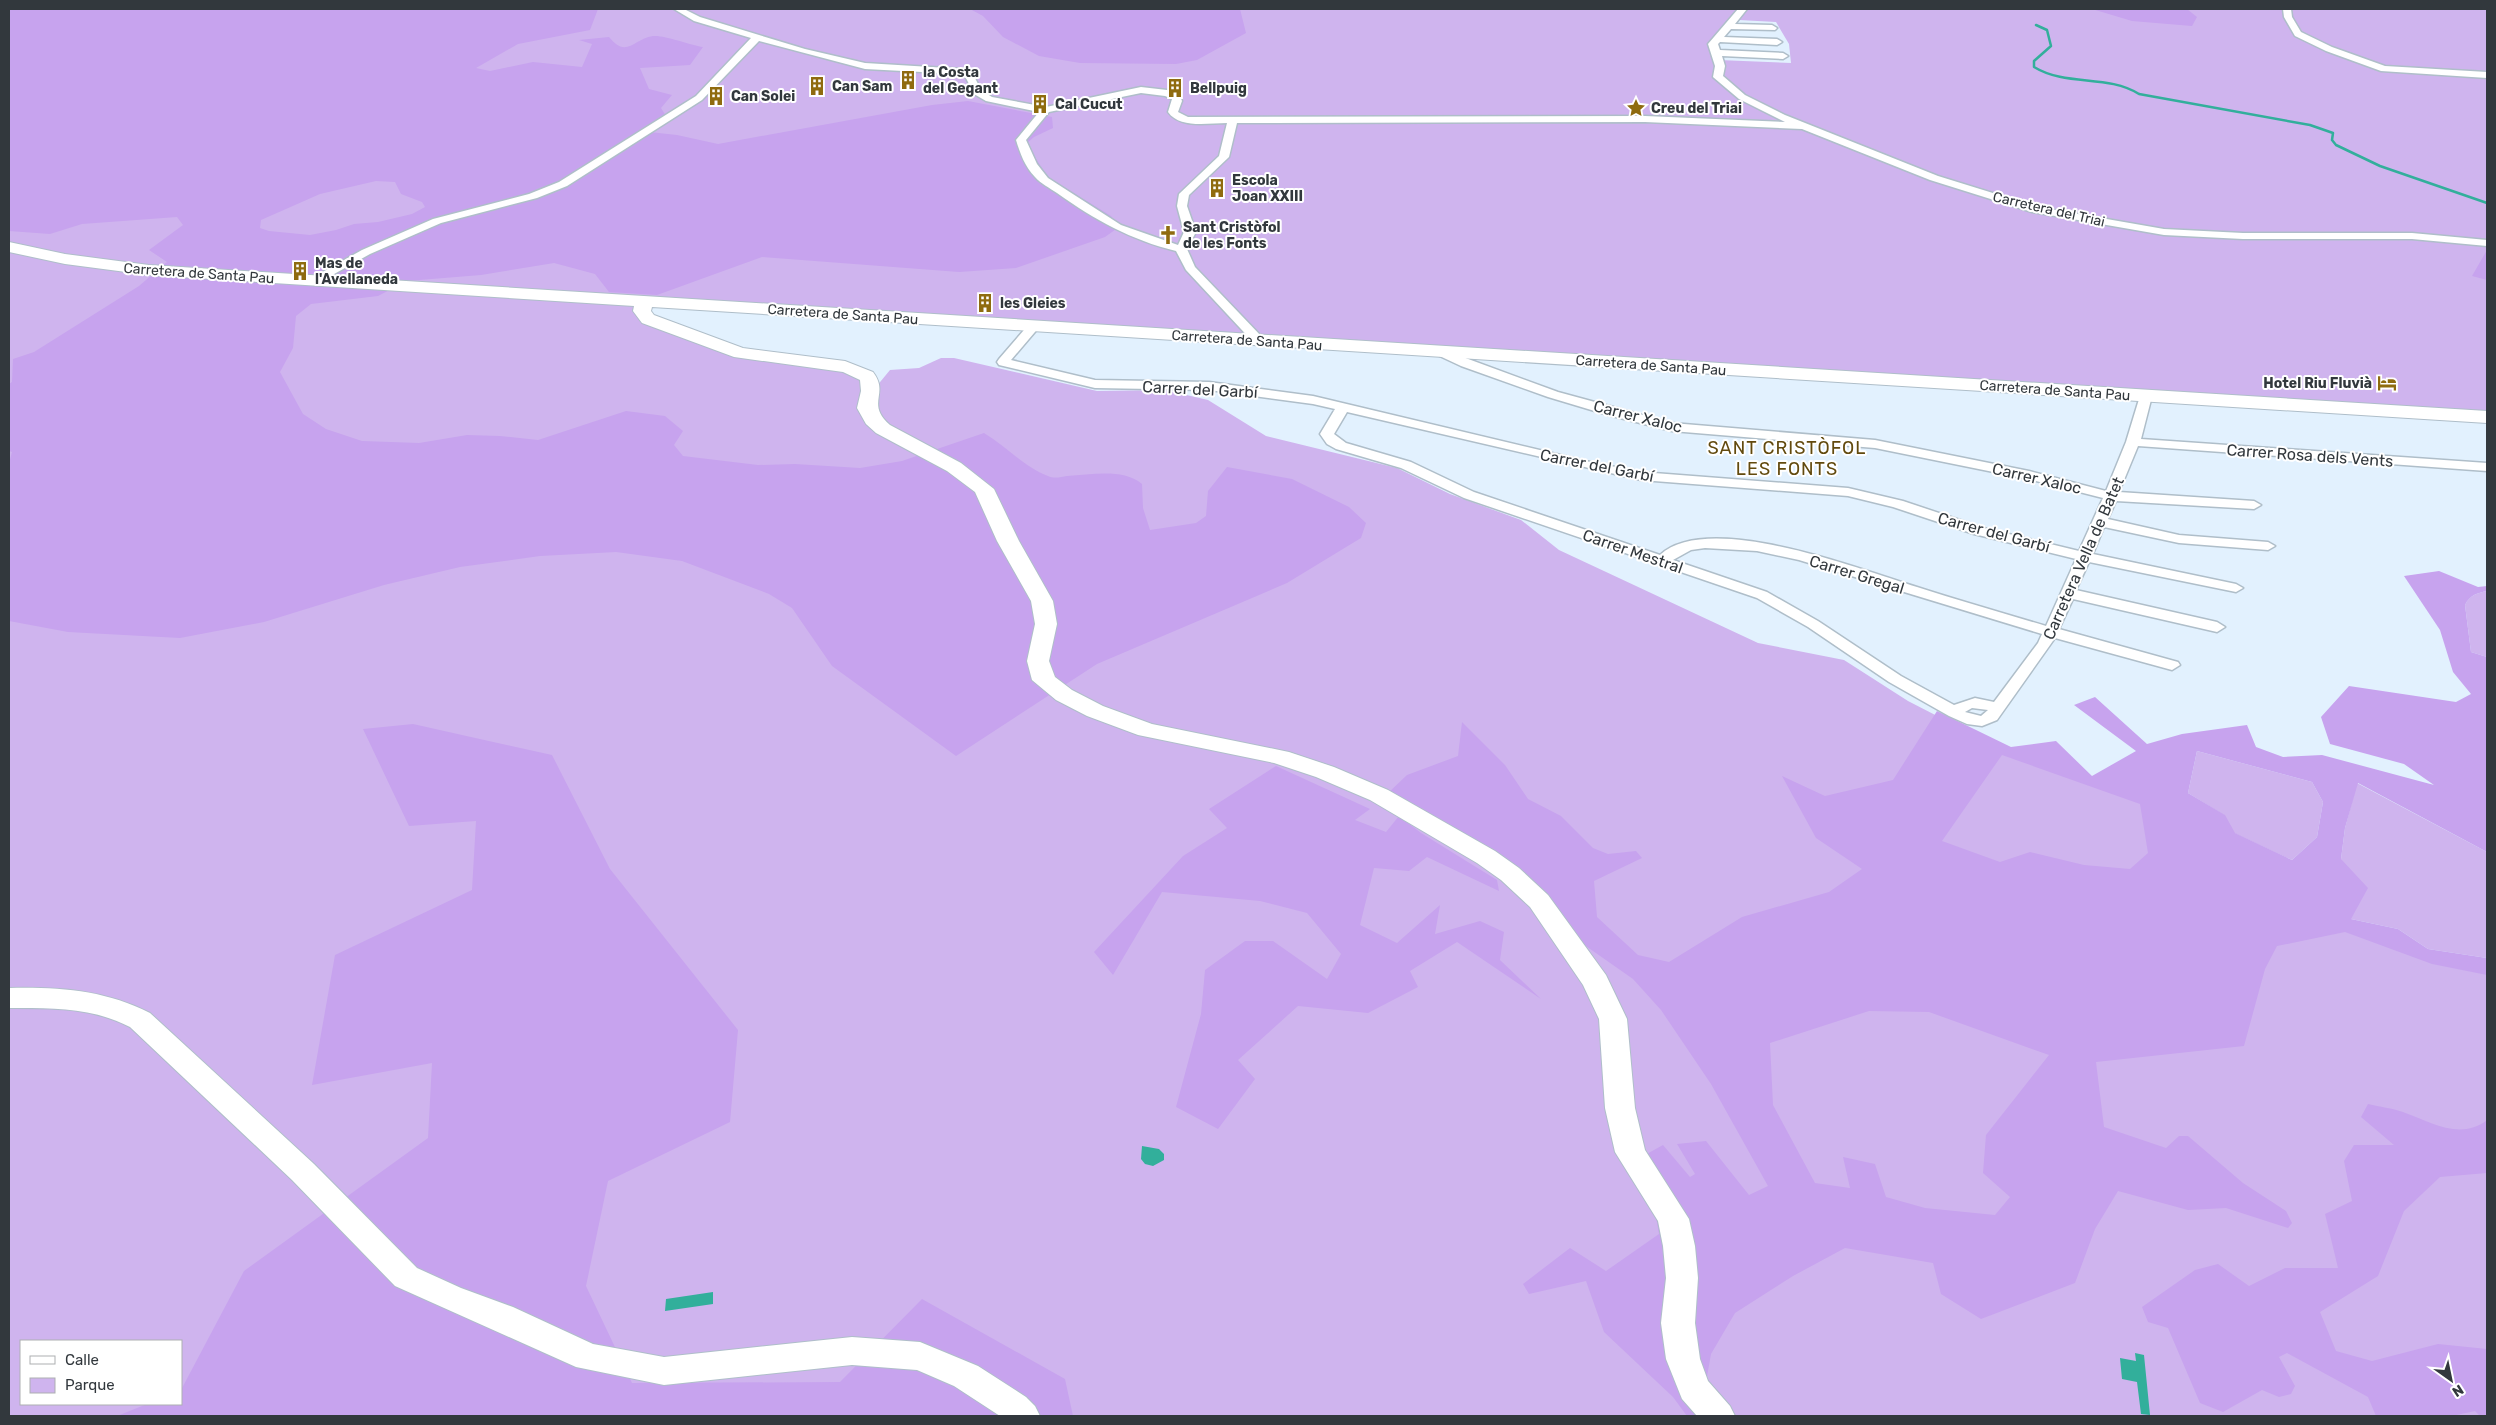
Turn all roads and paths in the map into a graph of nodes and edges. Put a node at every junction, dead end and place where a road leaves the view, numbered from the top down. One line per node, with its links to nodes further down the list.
1 (678, 9): 6 (street)
2 (1743, 9): 4 (street)
3 (2287, 9): 11 (street)
4 (1730, 26): 5 (street); 7 (street)
5 (1772, 28)
6 (757, 37): 12 (street); 18 (street)
7 (1717, 40): 8 (street); 9 (street, Carretera del Triai)
8 (1777, 42)
9 (1715, 53): 10 (street); 14 (street, Carretera del Triai)
10 (1783, 56)
11 (2487, 75)
12 (1046, 110): 13 (street); 17 (street)
13 (1232, 121): 14 (street); 17 (street)
14 (1806, 126): 15 (street, Carretera del Triai)
15 (2487, 243)
16 (9, 247): 18 (street, Carretera de Santa Pau)
17 (1181, 249): 21 (street)
18 (314, 281): 19 (street, Carretera de Santa Pau)
19 (644, 301): 20 (street, Carretera de Santa Pau); 42 (street)
20 (1034, 326): 21 (street, Carretera de Santa Pau); 24 (street, Carrer del Garbí)
21 (1258, 340): 22 (street, Carretera de Santa Pau)
22 (1437, 352): 23 (street, Carretera de Santa Pau); 28 (street, Carrer Xaloc)
23 (2146, 396): 25 (street, Carretera de Santa Pau); 26 (street, Carretera Vella de Batet)
24 (1344, 406): 32 (street, Carrer del Garbí); 33 (street, Carrer Mestral)
25 (2487, 417)
26 (2132, 442): 27 (street, Carrer Rosa dels Vents); 28 (street, Carretera Vella de Batet)
27 (2487, 467)
28 (2112, 496): 29 (street, Carrer Xaloc); 30 (street, Carretera Vella de Batet)
29 (2254, 505)
30 (2100, 522): 31 (street); 32 (street, Carretera Vella de Batet)
31 (2268, 546)
32 (2084, 556): 34 (street, Carrer del Garbí); 35 (street, Carretera Vella de Batet)
33 (1663, 561): 37 (street, Carrer Gregal); 39 (street, Carrer Mestral)
34 (2236, 588)
35 (2068, 592): 36 (street); 37 (street, Carretera Vella de Batet)
36 (2217, 627)
37 (2050, 634): 38 (street, Carrer Gregal); 39 (street, Carretera Vella de Batet)
38 (2172, 665)
39 (1955, 713)
40 (9, 998): 41 (street)
41 (1023, 1416)
42 (1718, 1416)

